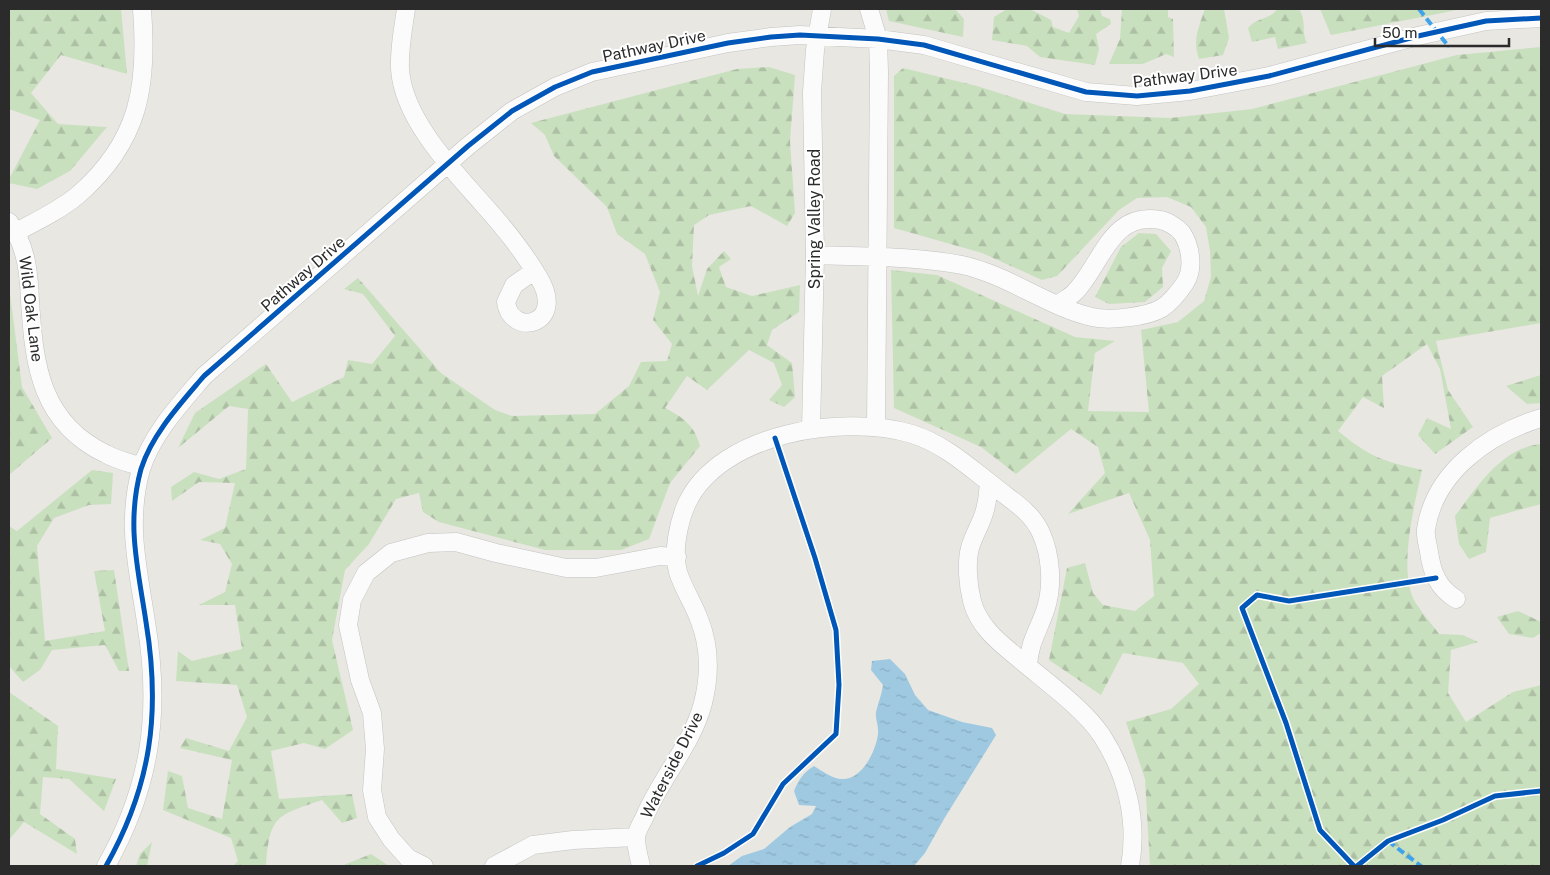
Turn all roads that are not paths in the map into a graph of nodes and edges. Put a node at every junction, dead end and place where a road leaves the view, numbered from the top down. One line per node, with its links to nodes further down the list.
1 (142, 9): 9 (street)
2 (406, 9): 8 (street)
3 (822, 9): 6 (street, Spring Valley Road)
4 (869, 9): 7 (street)
5 (1541, 18): 7 (street, Pathway Drive)
6 (817, 36): 7 (street, Pathway Drive); 8 (street, Pathway Drive); 10 (street, Spring Valley Road)
7 (878, 39): 11 (street)
8 (448, 163): 12 (street); 17 (street, Pathway Drive)
9 (12, 227): 17 (street, Wild Oak Lane)
10 (815, 255): 11 (street); 16 (street, Spring Valley Road)
11 (876, 258): 13 (street); 15 (street)
12 (534, 271)
13 (1059, 304): 13 (street)
14 (1541, 418): 20 (street)
15 (876, 427): 16 (street, Waterside Drive); 18 (street, Waterside Drive)
16 (811, 430): 19 (street, Waterside Drive)
17 (142, 467): 23 (street, Pathway Drive)
18 (989, 482): 21 (street); 21 (street, Waterside Drive)
19 (676, 557): 22 (street, Waterside Drive); 24 (street)
20 (1456, 599)
21 (1028, 666): 27 (street)
22 (636, 837): 25 (street); 26 (street, Waterside Drive)
23 (106, 866)
24 (424, 866)
25 (494, 866)
26 (641, 866)
27 (1130, 866)

